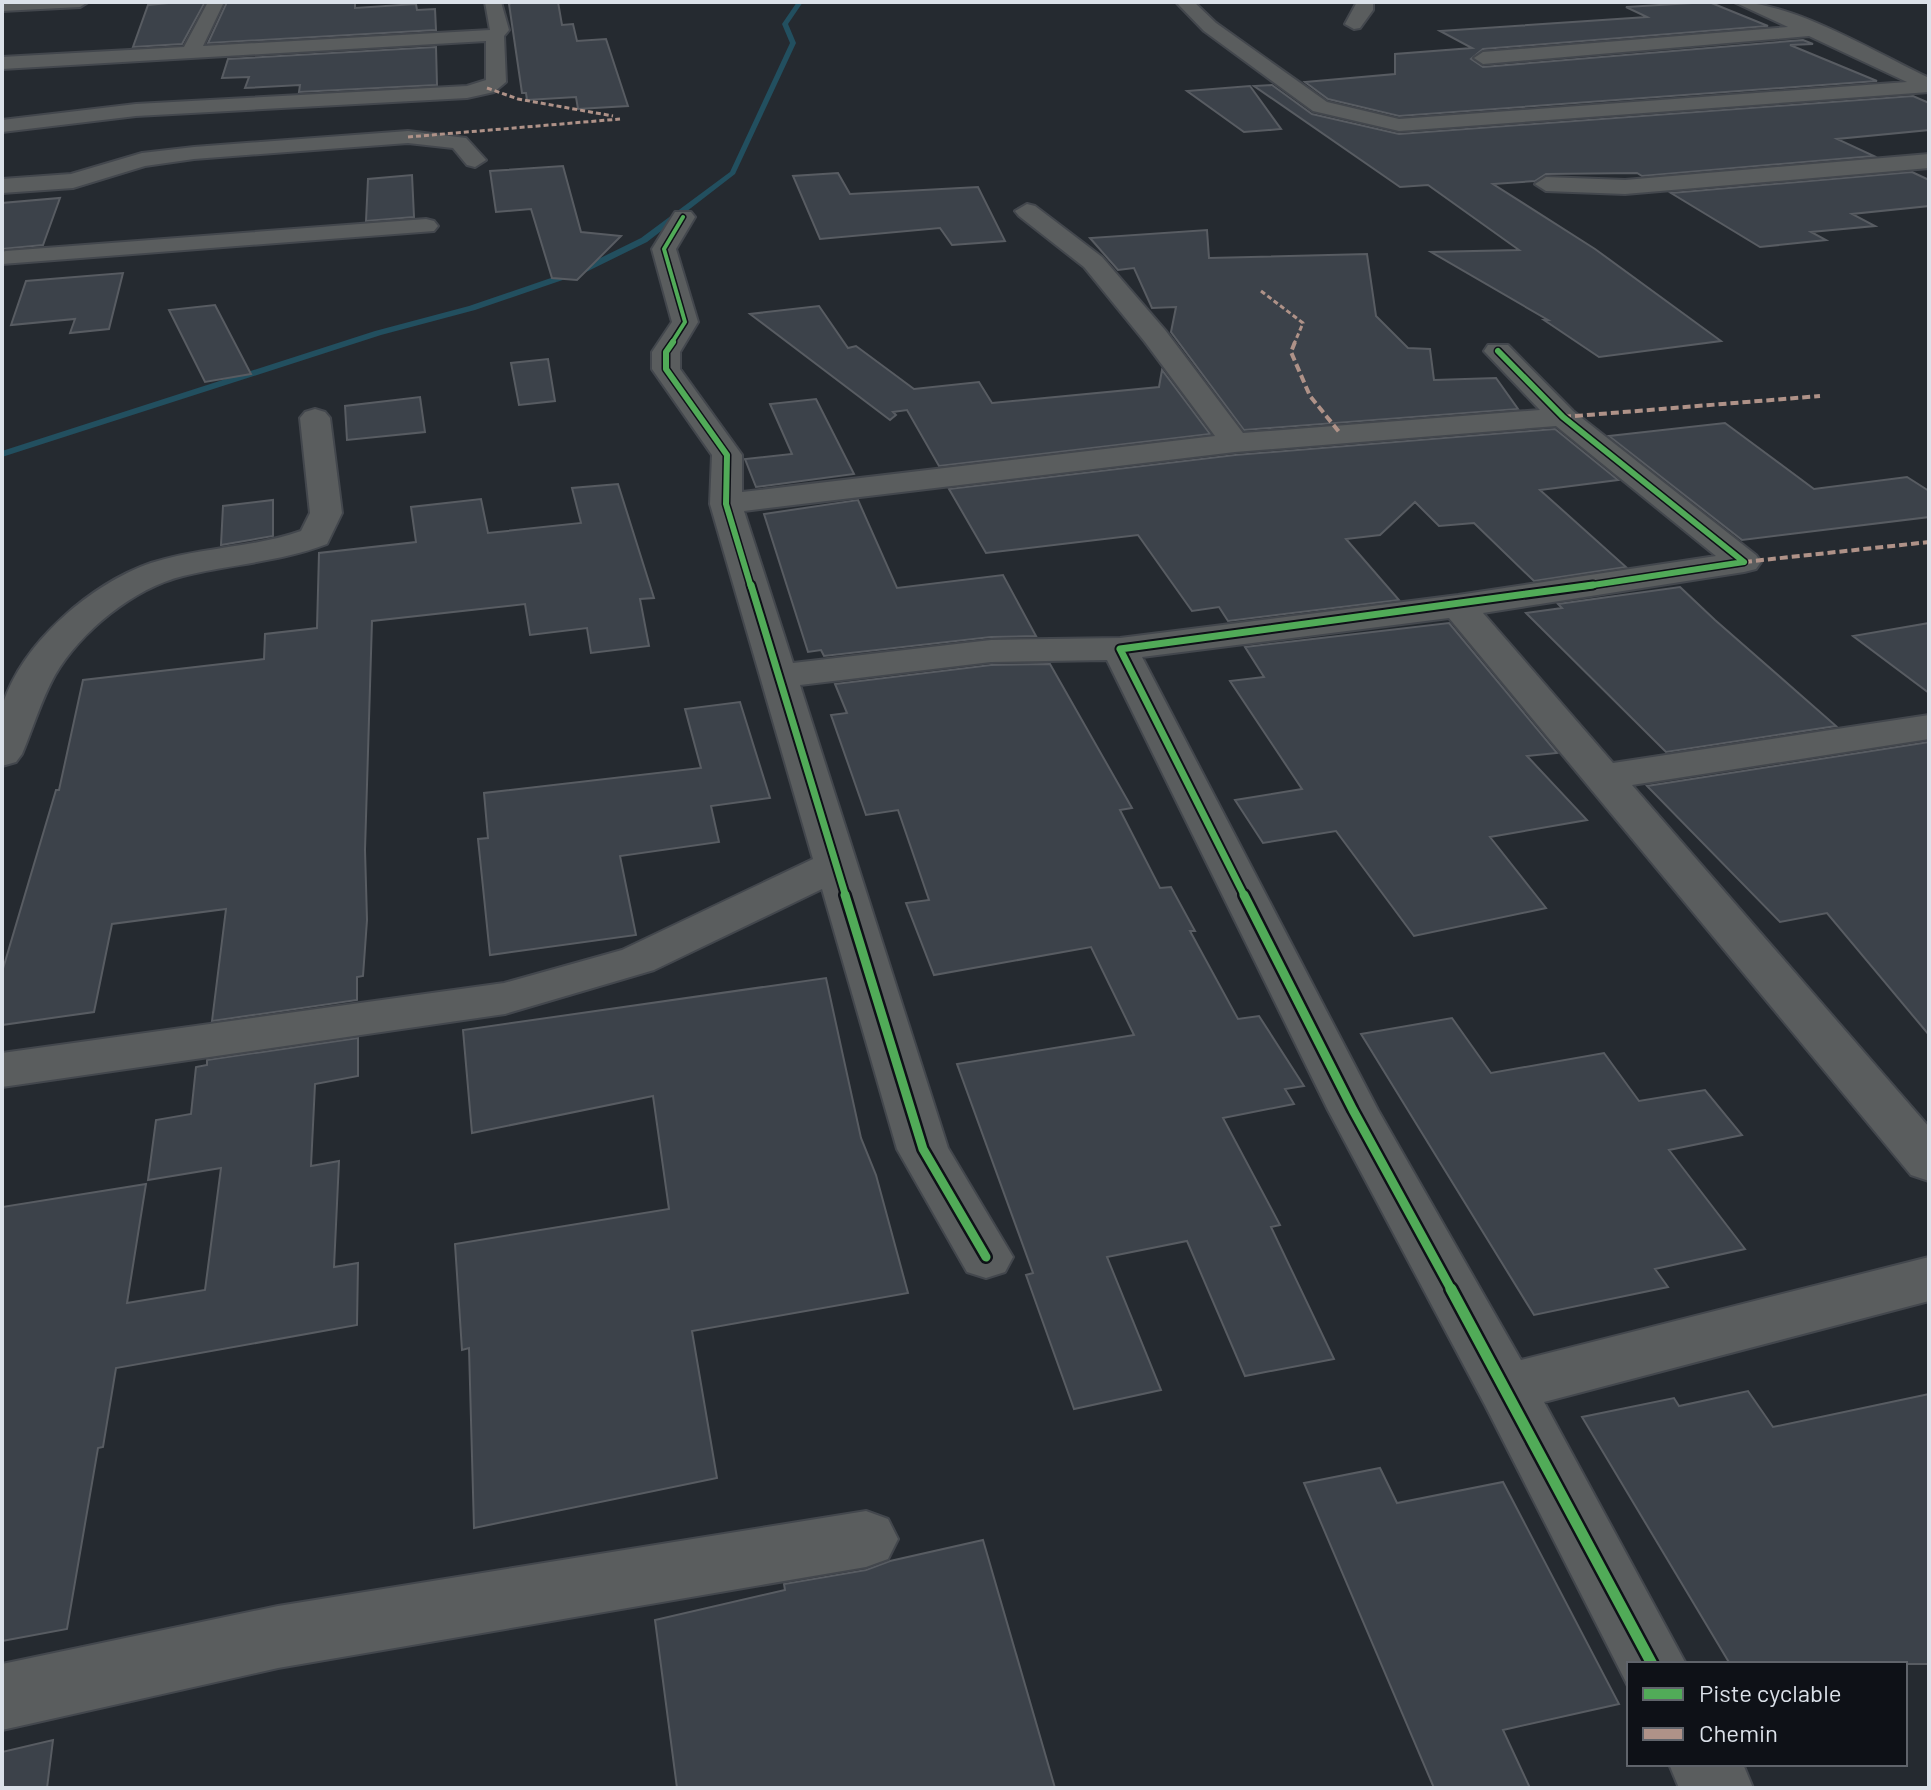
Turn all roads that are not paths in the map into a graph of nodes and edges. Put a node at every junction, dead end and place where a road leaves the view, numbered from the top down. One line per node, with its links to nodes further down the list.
1 (80, 2): 7 (street)
2 (216, 2): 11 (street)
3 (493, 2): 10 (street)
4 (1184, 2): 14 (street)
5 (1365, 2): 8 (street)
6 (1742, 2): 9 (street)
7 (2, 6)
8 (1354, 24)
9 (1812, 30): 12 (street); 14 (street)
10 (495, 35): 11 (street); 15 (street)
11 (191, 51): 13 (street)
12 (1483, 58)
13 (2, 63)
14 (1929, 86)
15 (2, 126)
16 (475, 160): 19 (street)
17 (1929, 161): 18 (street)
18 (1546, 184)
19 (2, 186)
20 (1027, 211): 27 (street)
21 (683, 217): 28 (street)
22 (426, 226): 23 (street)
23 (3, 262)
24 (1498, 351): 25 (street)
25 (1563, 417): 27 (street); 29 (street)
26 (315, 418): 33 (street)
27 (1235, 443): 28 (street)
28 (726, 504): 31 (street)
29 (1458, 606): 30 (street); 34 (street)
30 (1120, 649): 31 (street); 40 (street)
31 (780, 676): 35 (street)
32 (1929, 727): 34 (street)
33 (2, 754)
34 (1602, 777): 37 (street)
35 (838, 864): 36 (street); 38 (street)
36 (2, 1070)
37 (1929, 1162)
38 (986, 1257)
39 (1929, 1279): 40 (street)
40 (1506, 1388): 42 (street)
41 (866, 1539): 43 (street)
42 (1651, 1662)
43 (2, 1697)
44 (1705, 1766): 45 (street)
45 (1717, 1788)

